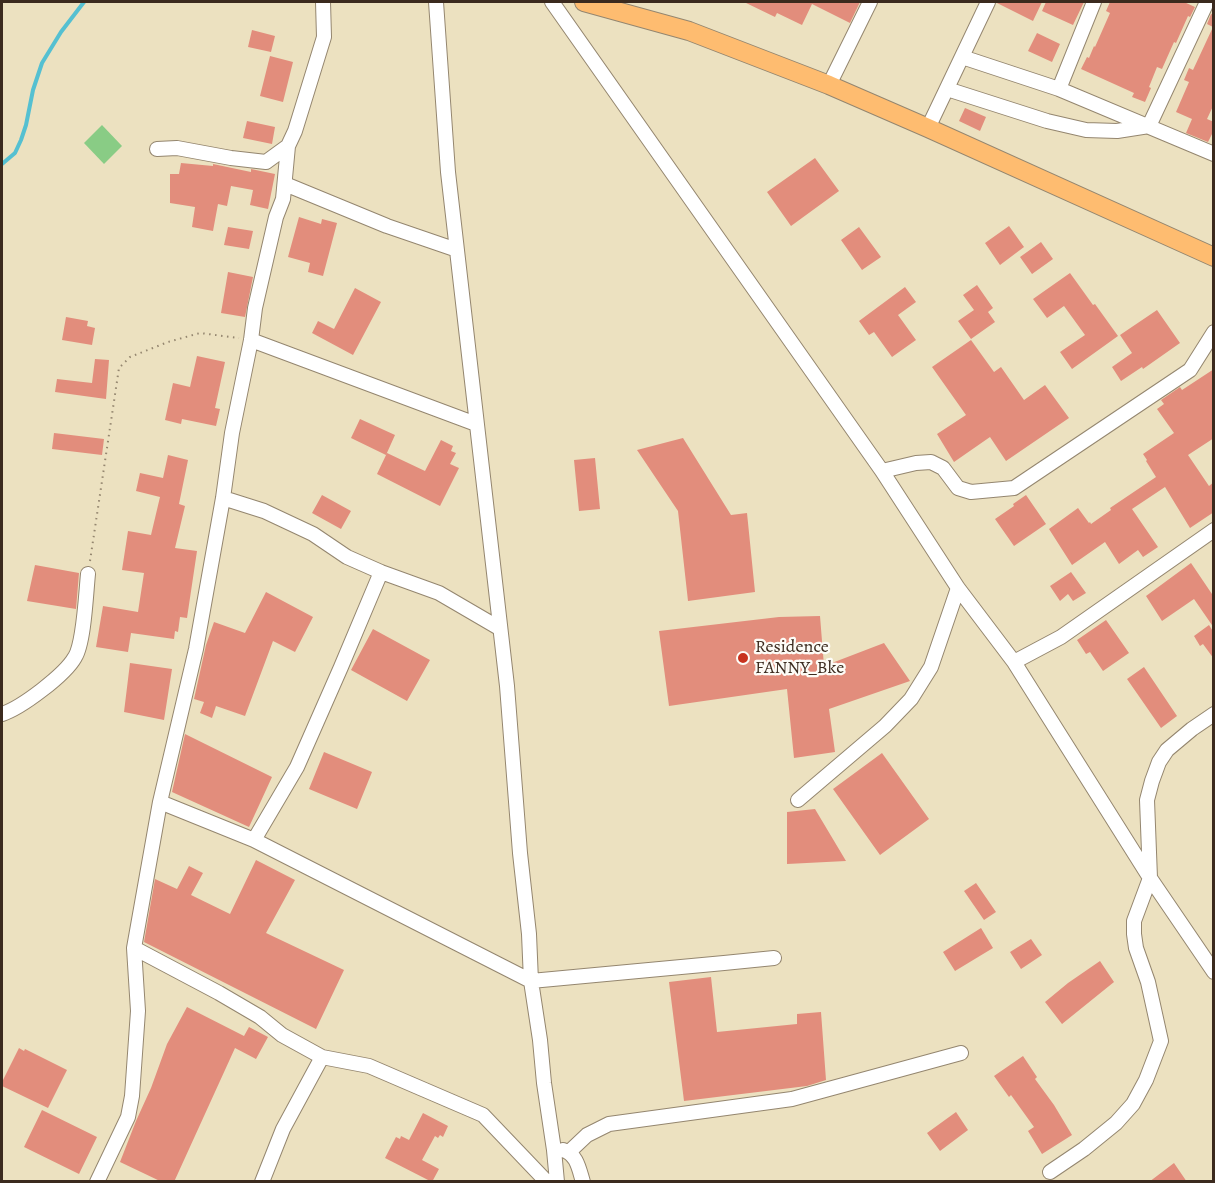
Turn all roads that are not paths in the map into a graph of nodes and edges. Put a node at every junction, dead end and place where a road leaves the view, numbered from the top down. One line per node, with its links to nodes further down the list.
1 (323, 2): 15 (street)
2 (436, 2): 19 (street)
3 (552, 2): 24 (street)
4 (584, 2): 10 (main road)
5 (870, 2): 10 (street)
6 (988, 2): 9 (street)
7 (1094, 2): 12 (street)
8 (1208, 2): 13 (street)
9 (962, 57): 11 (street); 12 (street)
10 (829, 85): 14 (main road)
11 (947, 89): 13 (street); 14 (street)
12 (1059, 89): 13 (street)
13 (1149, 126): 17 (street)
14 (928, 128): 20 (main road)
15 (288, 146): 16 (street); 18 (street)
16 (157, 149)
17 (1214, 154)
18 (285, 184): 19 (street); 22 (street)
19 (457, 250): 23 (street)
20 (1214, 257)
21 (1214, 332): 24 (street)
22 (251, 340): 23 (street); 25 (street)
23 (476, 424): 30 (street)
24 (882, 471): 29 (street)
25 (223, 498): 27 (street); 35 (street)
26 (1214, 530): 31 (street)
27 (381, 572): 30 (street); 36 (street)
28 (88, 574): 32 (street)
29 (958, 588): 31 (street); 34 (street)
30 (499, 628): 41 (street)
31 (1014, 662): 37 (street)
32 (2, 714)
33 (1214, 714): 37 (street)
34 (798, 800)
35 (160, 802): 36 (street); 38 (street)
36 (254, 840): 41 (street)
37 (1150, 878): 40 (street); 46 (street)
38 (134, 948): 43 (street); 47 (street)
39 (774, 958): 41 (street)
40 (1214, 972)
41 (531, 981): 44 (street)
42 (961, 1053): 45 (street)
43 (322, 1057): 48 (street); 49 (street)
44 (554, 1150): 45 (street); 50 (street)
45 (569, 1152): 51 (street)
46 (1050, 1172)
47 (98, 1182)
48 (262, 1182)
49 (547, 1182)
50 (557, 1182)
51 (584, 1182)

